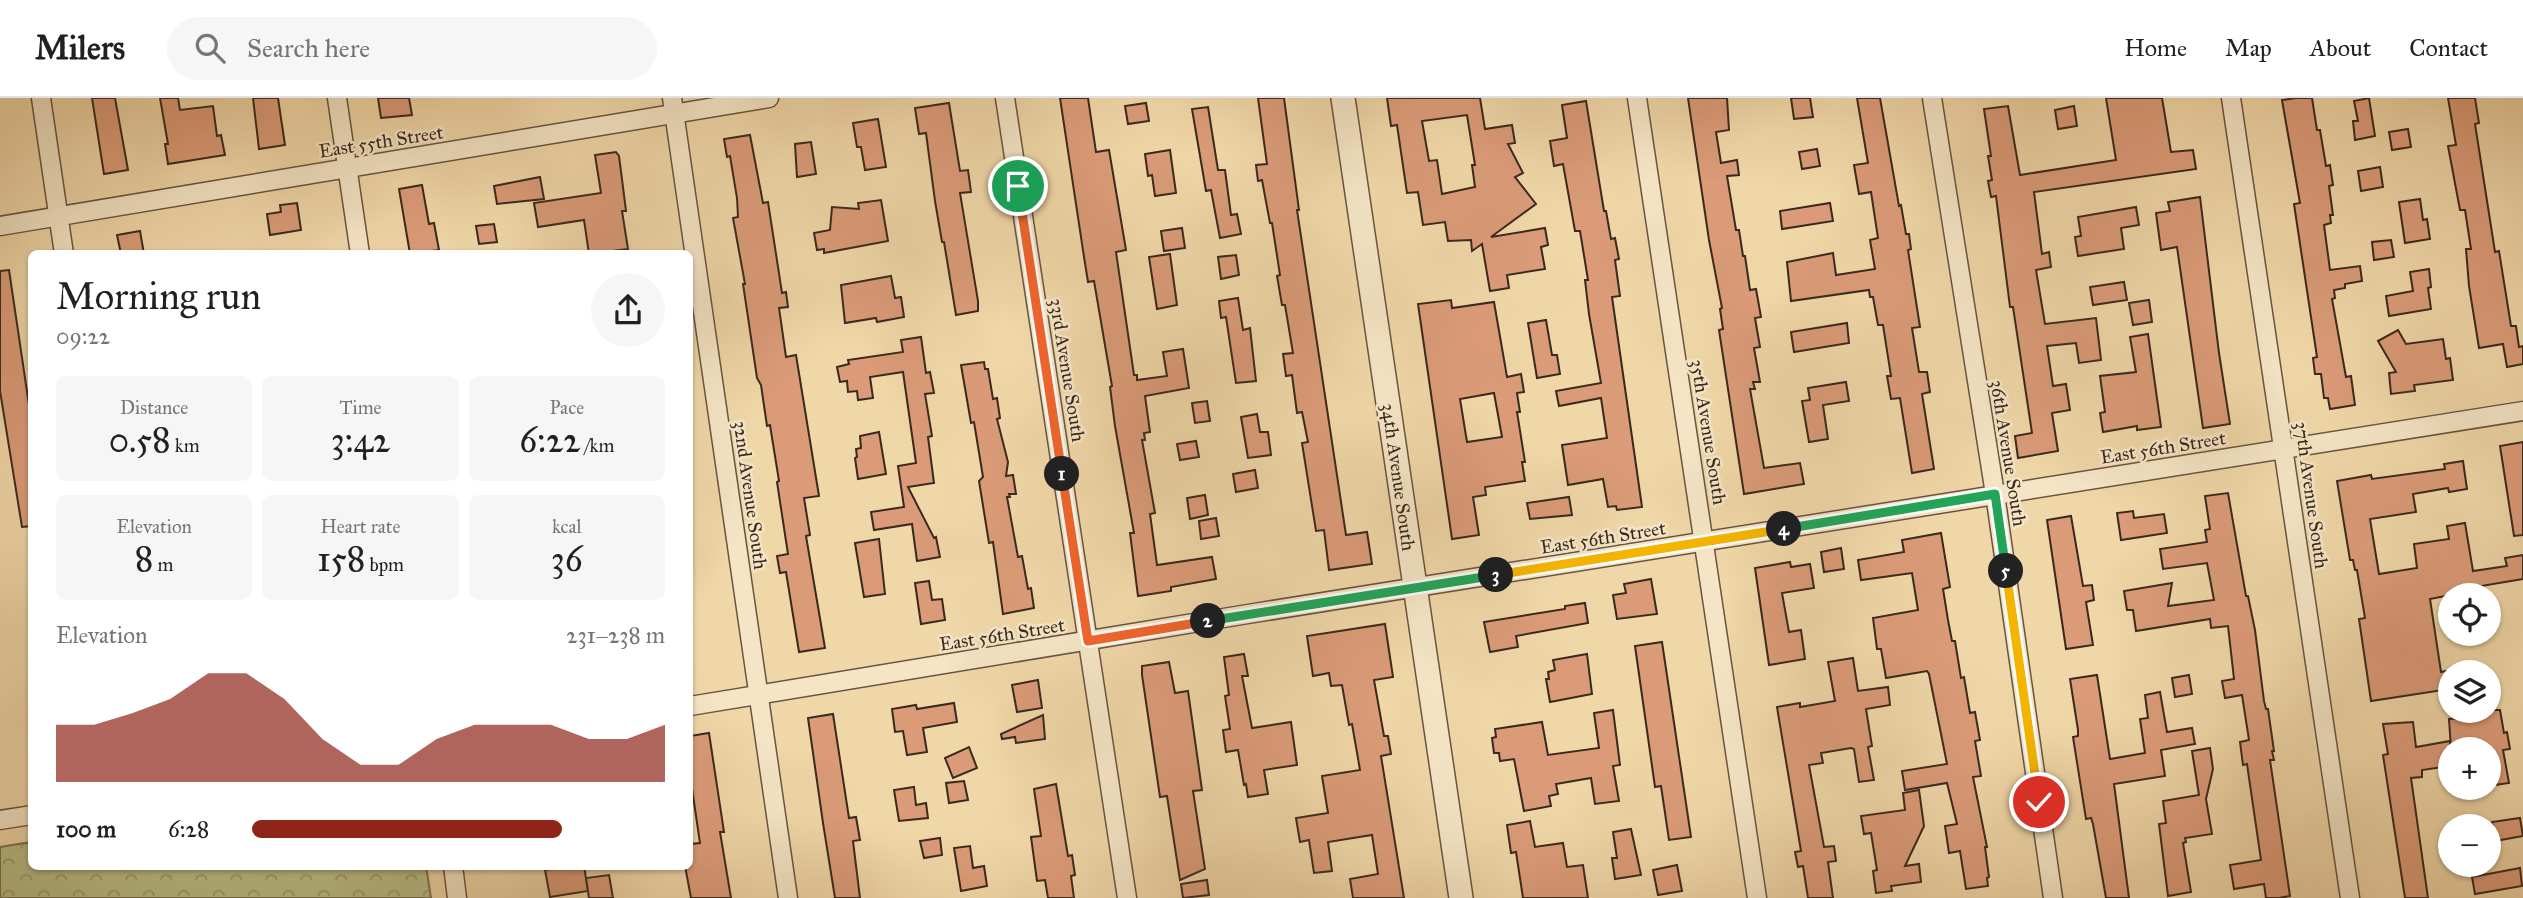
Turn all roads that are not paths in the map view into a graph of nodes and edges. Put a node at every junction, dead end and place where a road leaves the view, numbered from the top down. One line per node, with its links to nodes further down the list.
1 (41, 98): 11 (street)
2 (337, 98): 10 (street)
3 (769, 98): 9 (street, East 55th Street)
4 (1005, 98): 20 (street, 33rd Avenue South)
5 (1343, 98): 19 (street, 34th Avenue South)
6 (1637, 98): 18 (street, 35th Avenue South)
7 (1932, 98): 17 (street, 36th Avenue South)
8 (2231, 98): 16 (street, 37th Avenue South)
9 (673, 106): 10 (street, East 55th Street); 21 (street, 32nd Avenue South)
10 (348, 168): 11 (street, East 55th Street); 14 (street)
11 (59, 216): 12 (street, East 55th Street); 13 (street)
12 (0, 226)
13 (63, 250)
14 (359, 250)
15 (2523, 411): 16 (street, East 56th Street)
16 (2284, 449): 17 (street, East 56th Street); 32 (street, 37th Avenue South)
17 (1995, 494): 18 (street, East 56th Street); 31 (street, 36th Avenue South)
18 (1704, 542): 19 (street, East 56th Street); 30 (street, 35th Avenue South)
19 (1415, 588): 20 (street, East 56th Street); 29 (street, 34th Avenue South)
20 (1088, 641): 21 (street, East 56th Street); 28 (street, 33rd Avenue South)
21 (759, 694): 22 (street, East 56th Street); 27 (street, 32nd Avenue South)
22 (693, 705)
23 (28, 816): 24 (street)
24 (0, 820)
25 (454, 870): 26 (street)
26 (457, 898)
27 (788, 898)
28 (1127, 898)
29 (1461, 898)
30 (1757, 898)
31 (2053, 898)
32 (2350, 898)

